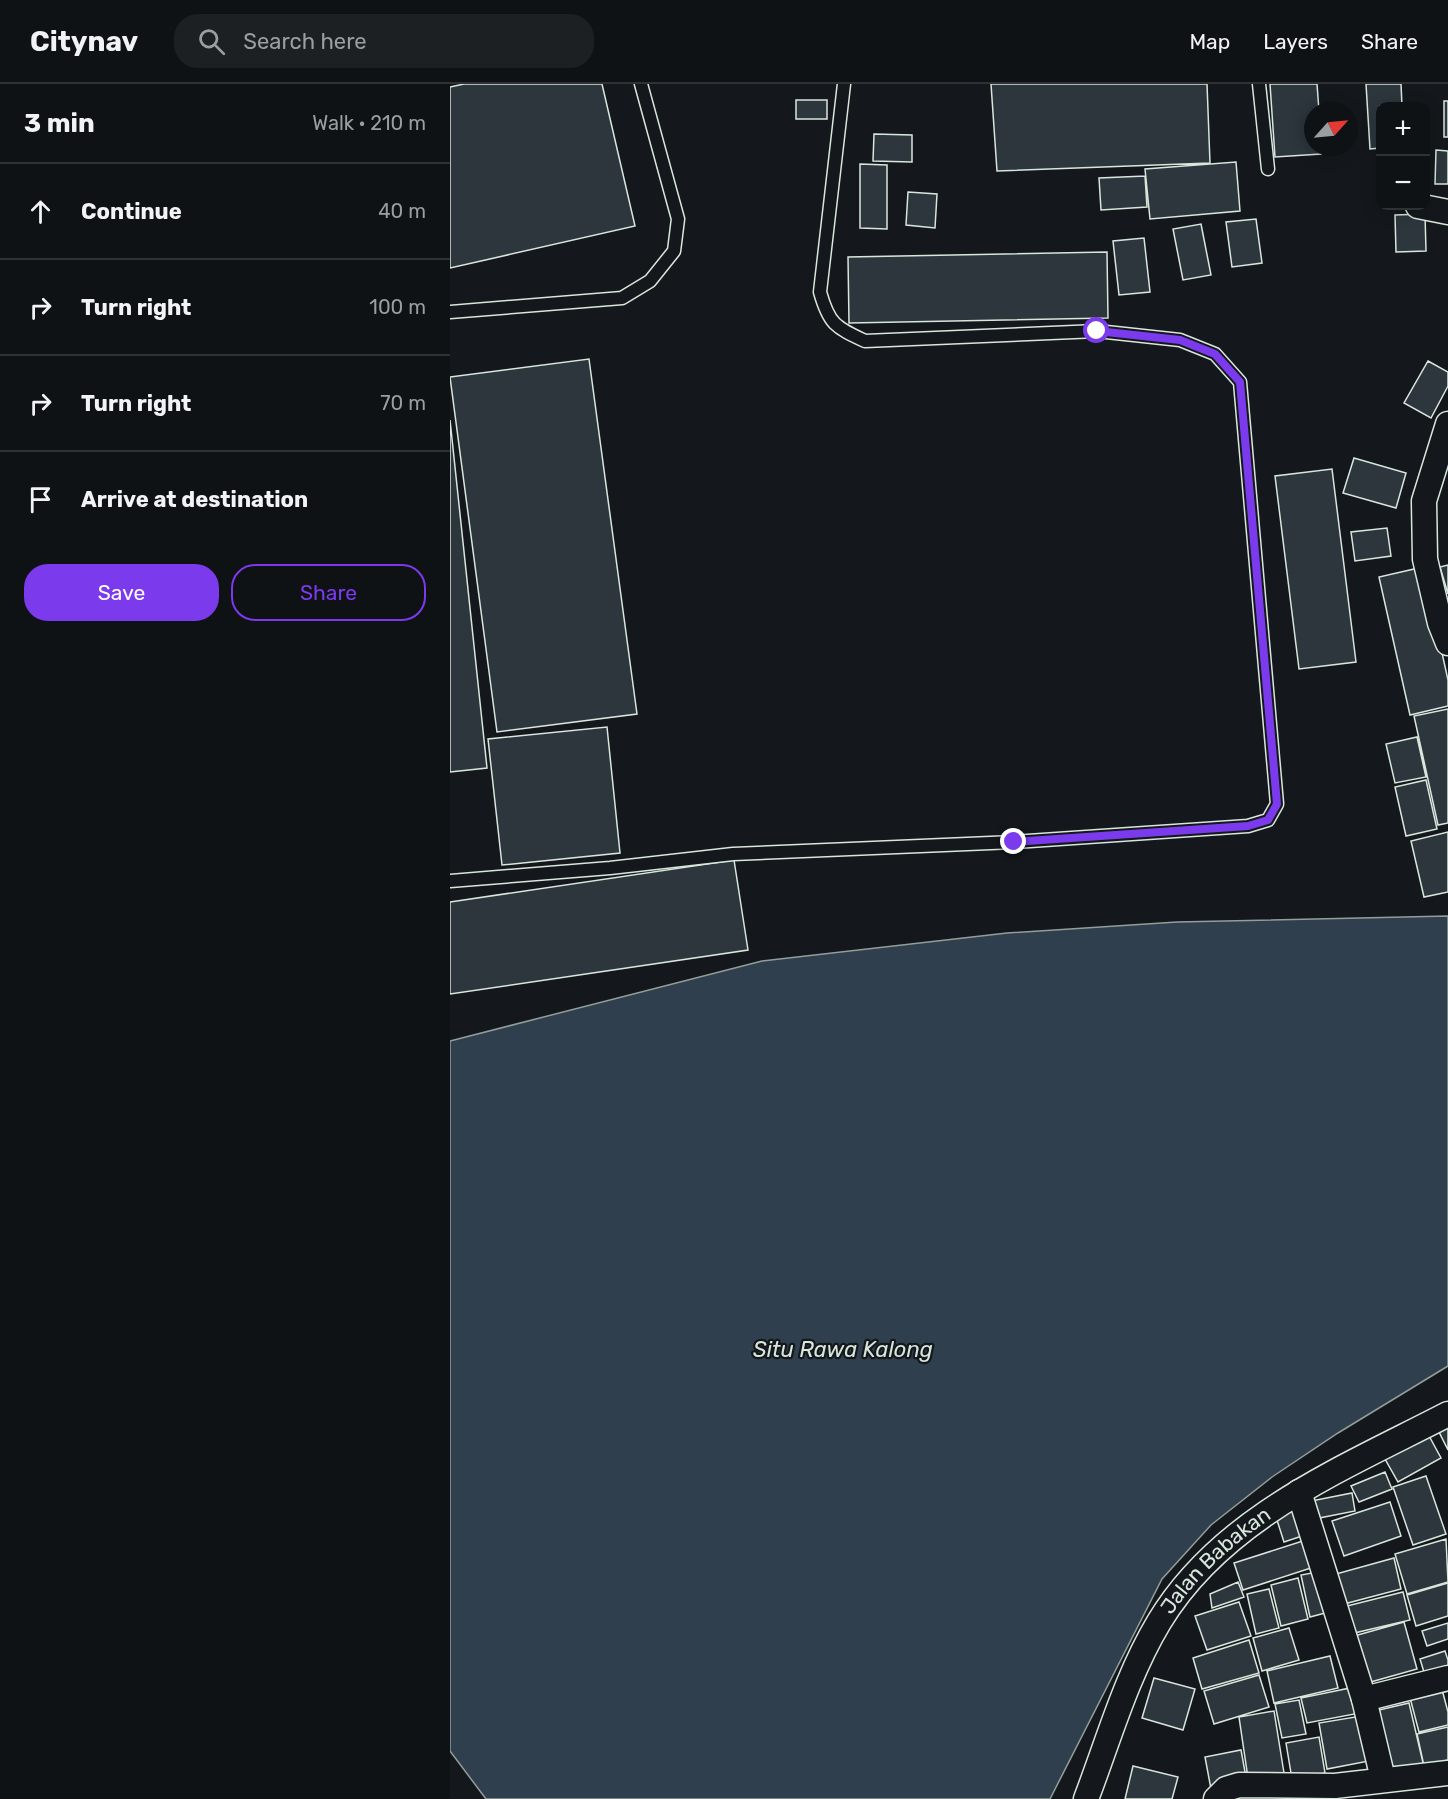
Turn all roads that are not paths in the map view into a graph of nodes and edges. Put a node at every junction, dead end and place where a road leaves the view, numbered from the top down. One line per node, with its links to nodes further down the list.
1 (642, 84): 7 (lane)
2 (844, 84): 10 (lane)
3 (1259, 84): 4 (lane)
4 (1268, 169)
5 (1430, 208): 6 (street)
6 (1448, 212)
7 (450, 312)
8 (1448, 424): 9 (street)
9 (1448, 643)
10 (450, 881)
11 (1448, 1414): 12 (street, Jalan Babakan)
12 (1299, 1492): 14 (street); 17 (street, Jalan Babakan)
13 (1448, 1678): 14 (street)
14 (1364, 1699): 16 (street)
15 (1448, 1773): 16 (street)
16 (1383, 1779): 18 (street)
17 (1086, 1799)
18 (1216, 1799)

